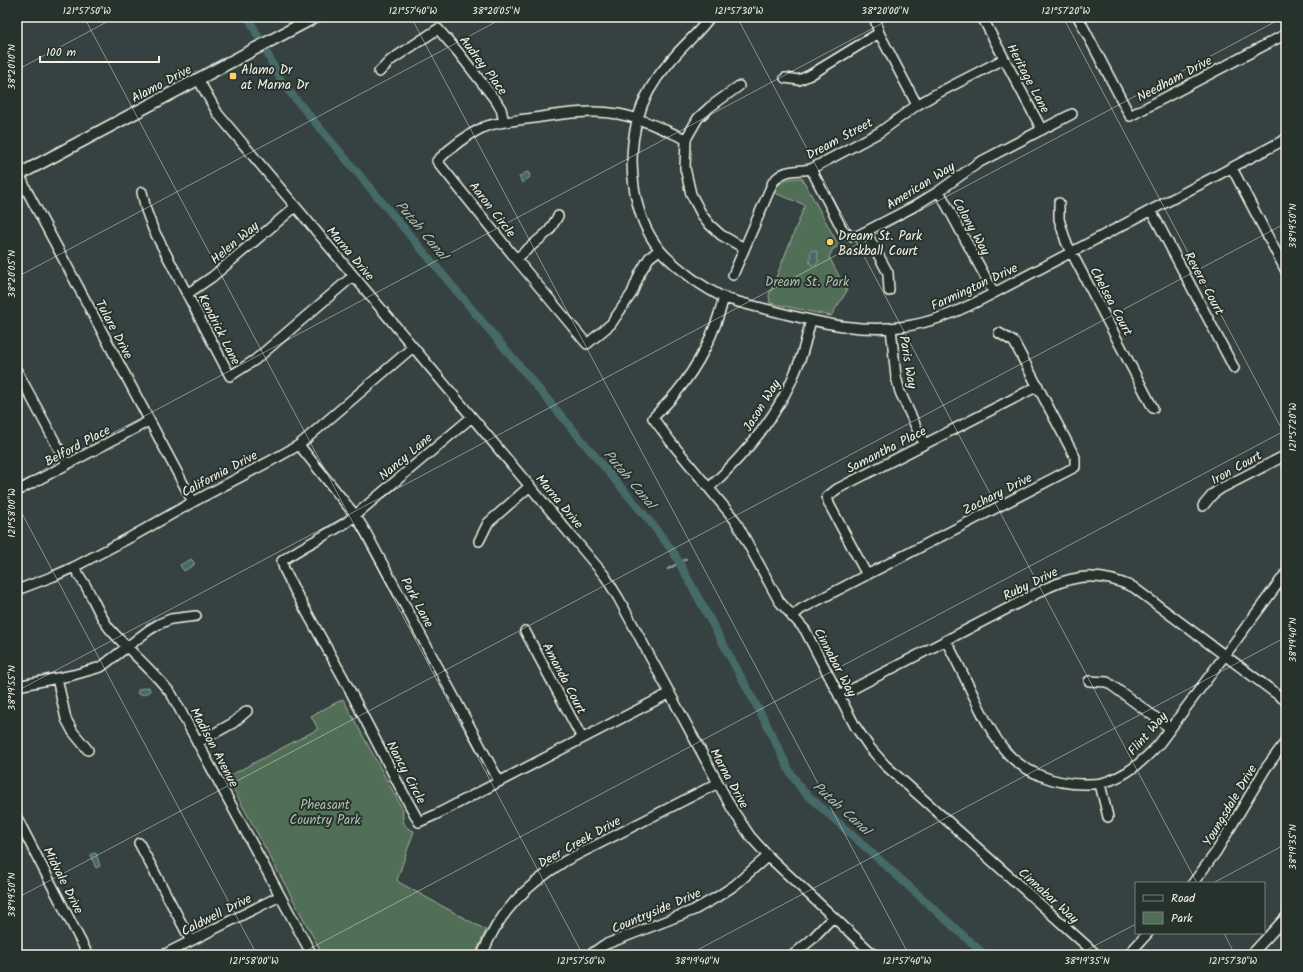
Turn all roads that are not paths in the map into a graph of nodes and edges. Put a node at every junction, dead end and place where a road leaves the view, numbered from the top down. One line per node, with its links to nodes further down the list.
1 (315, 17): 11 (main road, Alamo Drive)
2 (710, 17): 15 (street, Farmington Drive)
3 (876, 17): 6 (street)
4 (982, 17): 8 (street, Heritage Lane)
5 (1078, 17): 7 (street, Needham Drive)
6 (879, 33): 10 (street); 13 (street)
7 (1286, 34)
8 (1004, 59): 13 (street, Dream Street); 17 (street, Heritage Lane)
9 (378, 72): 16 (street, Audrey Place)
10 (785, 78)
11 (198, 79): 22 (main road, Alamo Drive); 26 (street, Marna Drive)
12 (739, 86): 18 (street)
13 (917, 105): 21 (street, Dream Street)
14 (1072, 114): 17 (street, American Way)
15 (637, 119): 16 (street, Aaron Circle); 18 (street, Aaron Circle); 31 (street, Farmington Drive)
16 (504, 122): 33 (street, Aaron Circle)
17 (1042, 130): 23 (street, American Way)
18 (686, 139): 30 (street)
19 (1286, 139): 20 (street, Farmington Drive)
20 (1232, 168): 27 (street, Farmington Drive); 34 (street)
21 (811, 169): 29 (street, American Way); 30 (street, Dream Street)
22 (18, 173): 50 (street, Tulare Drive)
23 (939, 191): 29 (street, American Way); 39 (street, Colony Way)
24 (142, 192): 38 (street, Kendrick Lane)
25 (1058, 203): 32 (street, Chelsea Court)
26 (295, 207): 36 (street, Marna Drive); 38 (street, Helen Way)
27 (1152, 210): 32 (street, Farmington Drive); 45 (street, Revere Court)
28 (558, 216): 33 (street)
29 (866, 232): 37 (street)
30 (744, 248): 35 (street, Dream Street)
31 (659, 250): 33 (street, Aaron Circle); 40 (street, Farmington Drive)
32 (1072, 252): 39 (street, Farmington Drive); 48 (street, Chelsea Court)
33 (516, 259)
34 (1286, 271)
35 (733, 275)
36 (354, 276): 38 (street, Kendrick Lane); 44 (street, Marna Drive)
37 (889, 291)
38 (187, 294)
39 (994, 294): 42 (street, Farmington Drive)
40 (724, 297): 41 (street, Farmington Drive); 56 (street, Cinnabar Way)
41 (811, 320): 42 (street, Farmington Drive); 56 (street, Jason Way)
42 (891, 328): 51 (street, Paris Way)
43 (999, 333): 47 (street, Zachary Drive)
44 (413, 347): 49 (street, Marna Drive); 52 (street, California Drive)
45 (1234, 368)
46 (17, 371): 54 (street)
47 (1038, 386): 51 (street, Samantha Place); 64 (street, Zachary Drive)
48 (1153, 408)
49 (472, 417): 55 (street, Marna Drive); 60 (street, Nancy Lane)
50 (149, 421): 54 (street, Belford Place); 58 (street, Tulare Drive)
51 (924, 444): 64 (street, Samantha Place)
52 (299, 445): 58 (street, California Drive); 60 (street, Park Lane)
53 (1286, 455): 59 (street, Iron Court)
54 (67, 464): 57 (street, Belford Place)
55 (530, 486): 61 (street); 75 (street, Marna Drive)
56 (709, 488): 67 (street, Cinnabar Way)
57 (17, 491)
58 (192, 502): 62 (street, California Drive)
59 (1203, 506)
60 (355, 515): 84 (street, Park Lane); 84 (street, Nancy Circle)
61 (479, 541)
62 (74, 567): 65 (street, California Drive); 70 (street, Madison Avenue)
63 (1286, 573): 71 (street, Flint Way)
64 (867, 575): 67 (street, Zachary Drive)
65 (17, 590)
66 (196, 616): 70 (street)
67 (792, 617): 76 (street, Cinnabar Way)
68 (526, 631): 80 (street, Amanda Court)
69 (946, 640): 71 (street, Ruby Drive); 76 (street, Ruby Drive); 86 (street, Flint Way)
70 (127, 647): 72 (street); 82 (street, Madison Avenue)
71 (1226, 655): 77 (street, Ruby Drive); 79 (street, Flint Way)
72 (57, 678): 74 (street); 83 (street)
73 (1089, 681): 79 (street)
74 (17, 686)
75 (670, 693): 80 (street, Nancy Circle); 85 (street, Marna Drive)
76 (839, 696): 104 (street, Cinnabar Way)
77 (1286, 701)
78 (247, 711): 82 (street)
79 (1170, 728): 86 (street, Flint Way)
80 (582, 738): 84 (street, Nancy Circle)
81 (1286, 741): 91 (street, Youngsdale Drive)
82 (198, 743): 92 (street, Madison Avenue)
83 (88, 750)
84 (499, 781)
85 (718, 783): 90 (street, Marna Drive); 100 (street, Deer Creek Drive)
86 (1100, 784): 87 (street)
87 (1108, 817)
88 (17, 818): 97 (street, Midvale Drive)
89 (139, 843): 96 (street)
90 (768, 856): 93 (street, Marna Drive); 101 (street, Countryside Drive)
91 (1195, 882)
92 (280, 896): 96 (street, Caldwell Drive); 99 (street, Madison Avenue)
93 (832, 917): 102 (street); 103 (street, Marna Drive)
94 (1286, 917): 106 (street)
95 (1147, 934): 105 (street)
96 (191, 941): 98 (street, Caldwell Drive)
97 (88, 955)
98 (163, 955)
99 (312, 955)
100 (482, 955)
101 (590, 955)
102 (792, 955)
103 (874, 955)
104 (1097, 955)
105 (1128, 955)
106 (1251, 955)

